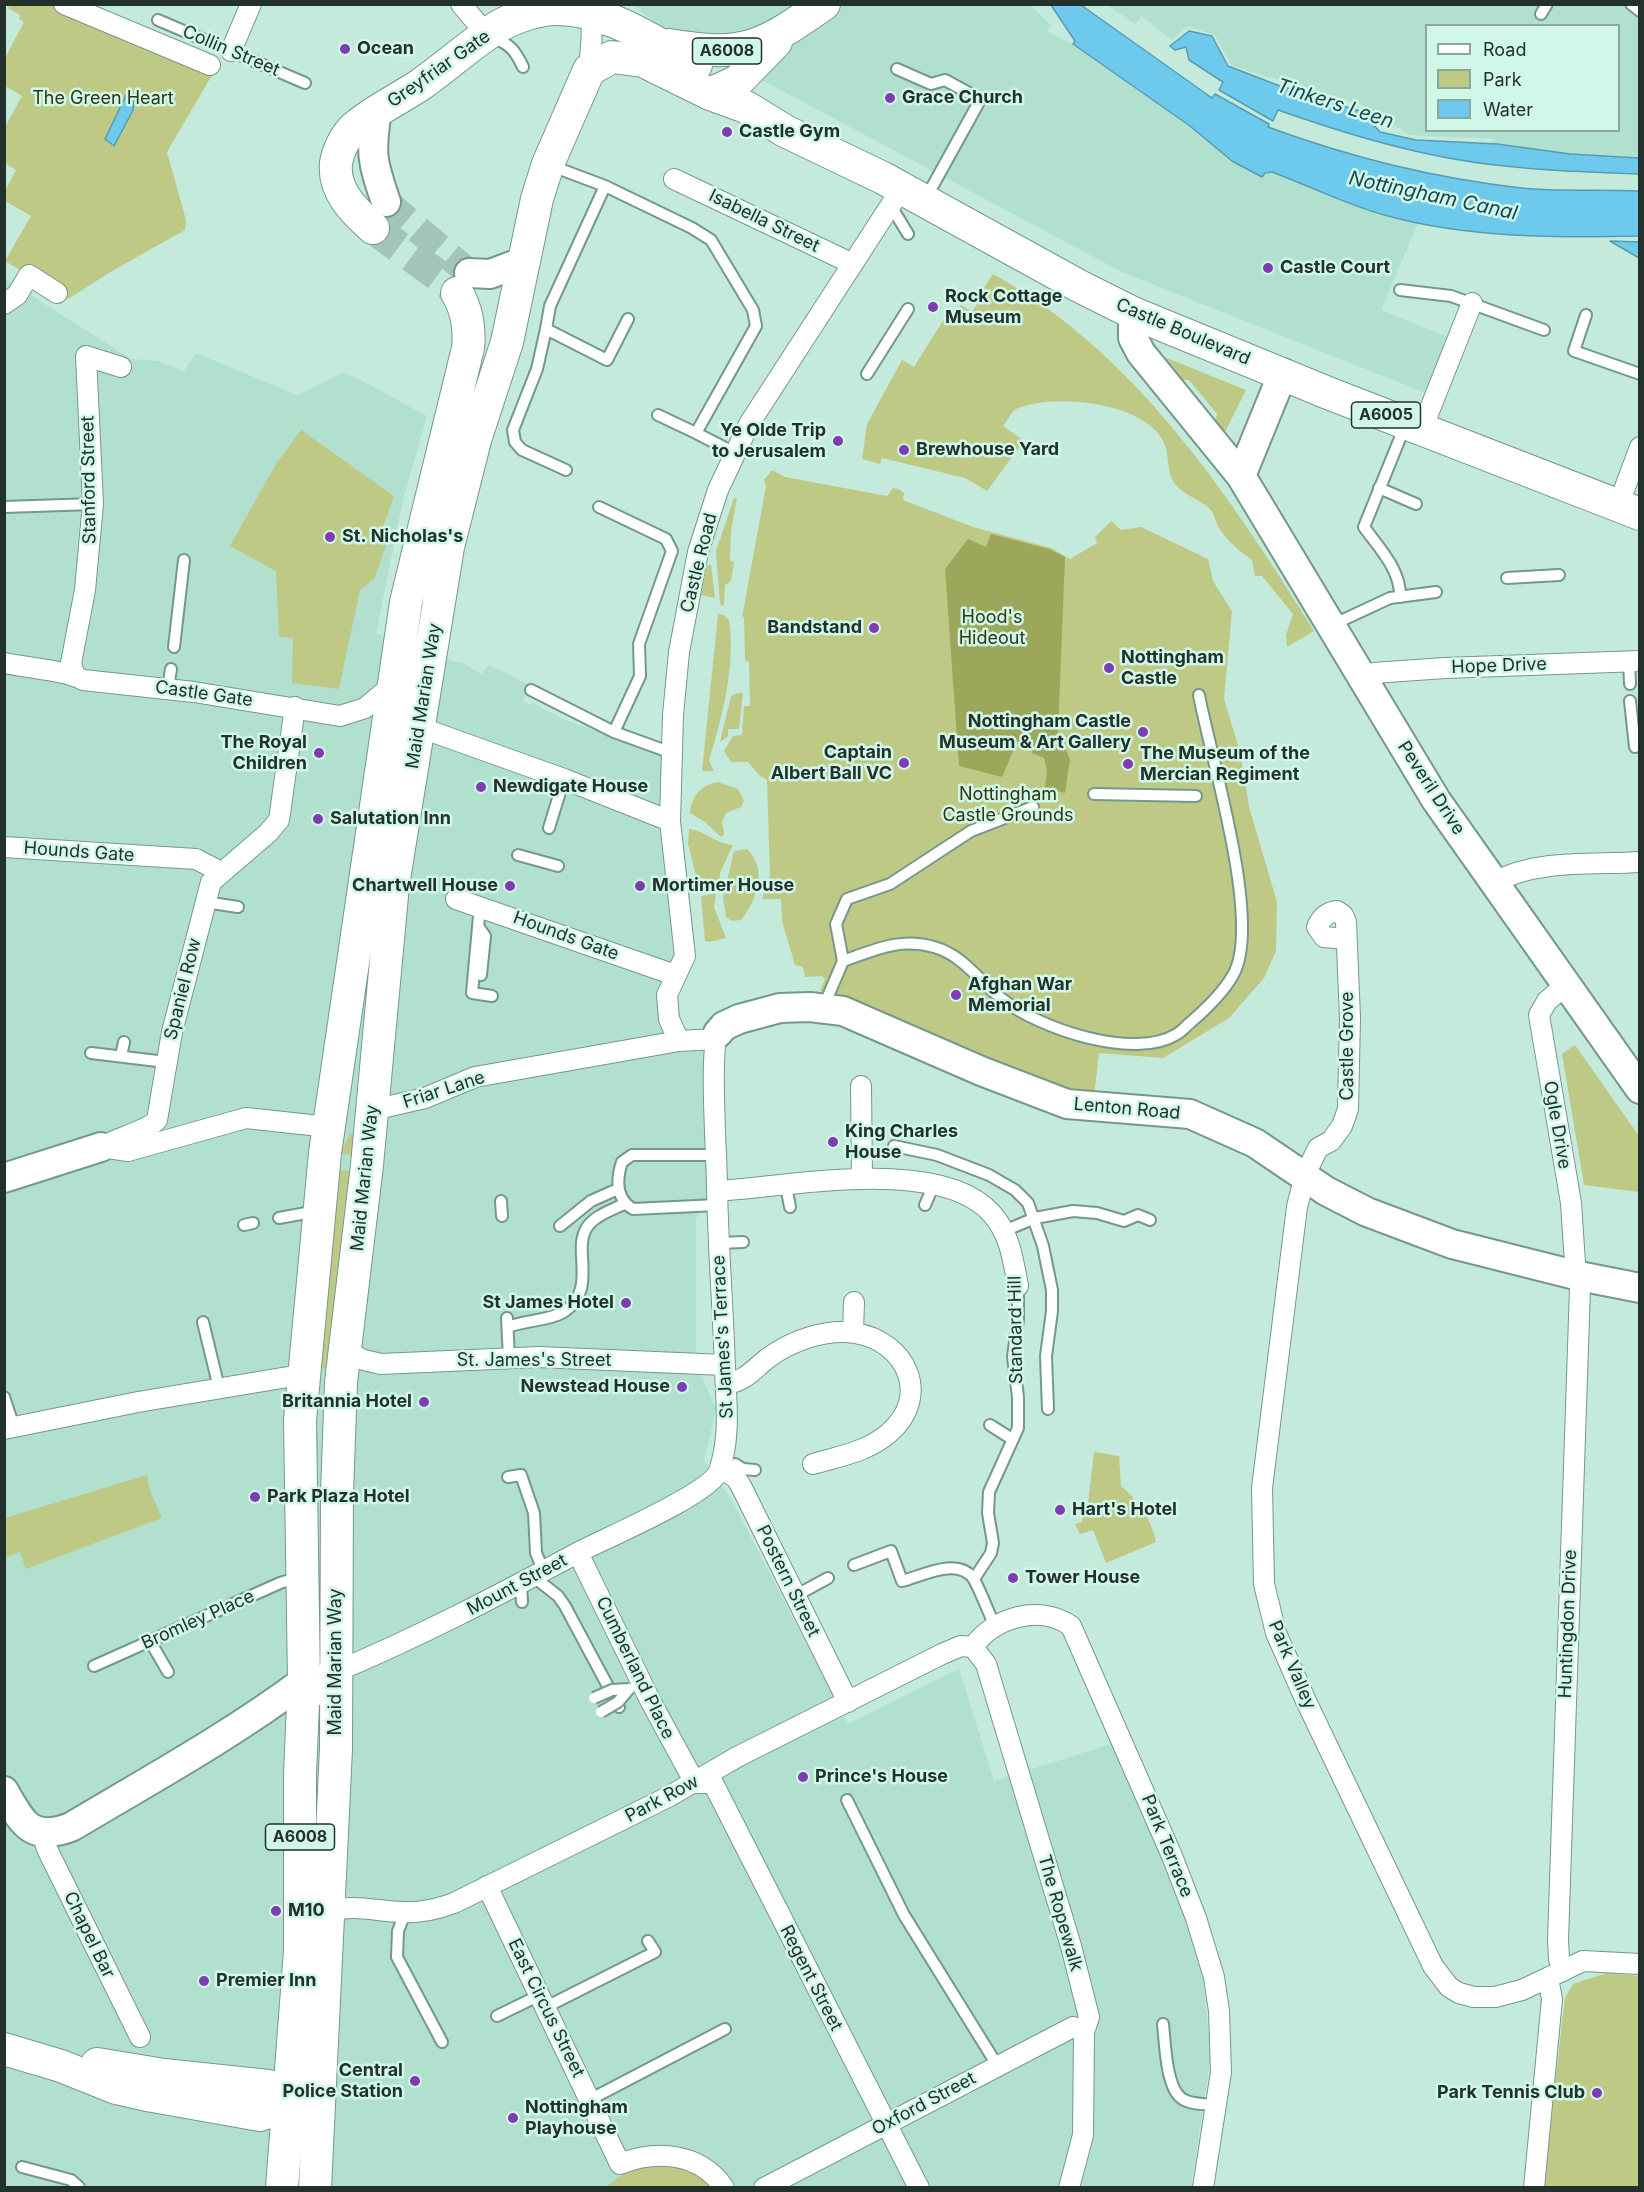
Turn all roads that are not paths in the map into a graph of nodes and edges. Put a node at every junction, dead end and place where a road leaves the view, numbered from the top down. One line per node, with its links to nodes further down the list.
1 (64, 4): 15 (street, Collin Street)
2 (251, 4): 13 (street)
3 (461, 4): 11 (street)
4 (824, 4): 12 (main road, A6008)
5 (1547, 4): 9 (lane)
6 (1631, 4): 8 (lane)
7 (588, 9): 11 (main road, Greyfriar Gate); 14 (main road, Castle Boulevard); 18 (street, Maid Marian Way)
8 (1640, 11)
9 (1541, 14)
10 (158, 20): 13 (lane, Collin Street)
11 (501, 22): 16 (lane); 21 (main road, Greyfriar Gate)
12 (792, 26): 14 (main road, A6008); 20 (main road, A6008)
13 (231, 51): 19 (lane, Collin Street)
14 (650, 52): 18 (main road); 20 (main road, Castle Boulevard)
15 (210, 65)
16 (523, 67)
17 (897, 69): 25 (lane)
18 (589, 70): 22 (main road, Maid Marian Way)
19 (305, 83)
20 (729, 96): 25 (main road, Castle Boulevard / A6005)
21 (378, 111): 26 (street); 26 (main road, Greyfriar Gate)
22 (548, 164): 24 (lane); 28 (main road, Maid Marian Way)
23 (675, 179): 29 (street, Isabella Street)
24 (605, 186): 39 (lane); 47 (lane)
25 (903, 196): 27 (lane); 29 (street, Castle Road); 36 (main road, Castle Boulevard / A6005)
26 (379, 215)
27 (908, 234)
28 (522, 262): 30 (street, Maid Marian Way); 113 (main road, Maid Marian Way)
29 (853, 264): 49 (street, Castle Road)
30 (463, 283): 70 (main road, Maid Marian Way)
31 (1400, 290): 33 (lane)
32 (57, 293): 34 (street)
33 (1472, 303): 40 (lane); 46 (street)
34 (4, 304)
35 (908, 309): 42 (lane)
36 (1133, 313): 43 (main road, Castle Boulevard / A6005); 51 (street, Peveril Drive)
37 (1586, 315): 44 (lane)
38 (628, 319): 39 (lane)
39 (546, 329): 50 (lane)
40 (1544, 330)
41 (121, 367): 53 (street, Stanford Street)
42 (867, 374)
43 (1283, 374): 46 (main road, Castle Boulevard / A6005); 51 (street)
44 (1640, 374)
45 (658, 415): 47 (lane)
46 (1414, 426): 52 (lane); 57 (main road, Castle Boulevard / A6005)
47 (696, 433): 49 (lane)
48 (1640, 447): 57 (street)
49 (735, 453): 80 (street, Castle Road)
50 (566, 471)
51 (1241, 476): 63 (street, Peveril Drive)
52 (1379, 488): 54 (lane); 62 (lane)
53 (93, 504): 55 (lane); 68 (street, Stanford Street)
54 (1416, 504)
55 (4, 507)
56 (598, 507): 78 (lane)
57 (1629, 510)
58 (184, 560): 64 (lane)
59 (1559, 575): 60 (lane)
60 (1507, 578)
61 (1436, 592): 62 (lane)
62 (1400, 597): 63 (lane)
63 (1330, 626): 69 (street, Peveril Drive)
64 (174, 647)
65 (1634, 661): 69 (street, Hope Drive); 71 (lane)
66 (4, 663): 68 (street, Castle Gate)
67 (171, 669): 72 (lane)
68 (74, 674): 72 (street, Castle Gate)
69 (1360, 677): 92 (street, Peveril Drive)
70 (395, 684): 76 (street, Castle Gate); 115 (main road, Maid Marian Way)
71 (1630, 684)
72 (168, 688): 76 (street, Castle Gate)
73 (531, 690): 78 (lane)
74 (1199, 695): 99 (lane)
75 (1630, 701): 79 (lane)
76 (295, 707): 91 (street)
77 (430, 731): 81 (street)
78 (614, 732): 80 (lane)
79 (1635, 747)
80 (672, 758): 85 (street, Castle Road)
81 (564, 779): 85 (street); 86 (lane)
82 (1094, 794): 83 (lane)
83 (1196, 796)
84 (1033, 807): 99 (lane)
85 (670, 821): 100 (street, Castle Road)
86 (549, 828)
87 (4, 847): 91 (street, Hounds Gate)
88 (518, 855): 90 (lane)
89 (1640, 862): 92 (street)
90 (558, 866)
91 (221, 872): 94 (street, Spaniel Row)
92 (1495, 882): 102 (street, Peveril Drive)
93 (456, 899): 95 (street, Hounds Gate)
94 (205, 902): 96 (lane); 110 (street, Spaniel Row)
95 (480, 905): 97 (lane); 100 (street, Hounds Gate)
96 (238, 907)
97 (478, 926): 101 (lane); 103 (lane)
98 (1346, 939): 120 (street, Castle Grove)
99 (843, 961): 104 (lane)
100 (675, 975): 106 (street, Castle Road)
101 (480, 981)
102 (1566, 985): 112 (street, Peveril Drive); 140 (street, Ogle Drive)
103 (492, 996)
104 (823, 1008): 105 (street, Lenton Road); 120 (street, Lenton Road)
105 (716, 1036): 106 (street, Friar Lane); 119 (street)
106 (679, 1041): 113 (street, Friar Lane)
107 (124, 1042): 109 (lane)
108 (91, 1053): 109 (lane)
109 (121, 1056): 110 (lane)
110 (166, 1062): 114 (street, Spaniel Row)
111 (861, 1086): 122 (street)
112 (1640, 1089)
113 (373, 1110): 115 (main road, Friar Lane); 146 (main road, Maid Marian Way)
114 (161, 1112): 116 (street); 118 (street)
115 (329, 1127): 116 (street, Friar Lane); 131 (main road, Maid Marian Way)
116 (183, 1135): 118 (street, Friar Lane)
117 (894, 1146): 134 (lane)
118 (102, 1147): 121 (street, Friar Lane)
119 (717, 1155): 125 (lane); 126 (street)
120 (1305, 1175): 140 (street, Lenton Road); 188 (street, Park Valley)
121 (4, 1178)
122 (862, 1179): 123 (street, Standard Hill); 124 (street, Standard Hill)
123 (934, 1184): 129 (lane); 137 (street, Standard Hill)
124 (786, 1186): 126 (street, Standard Hill); 130 (lane)
125 (618, 1189): 128 (lane); 136 (lane)
126 (717, 1198): 128 (lane); 139 (street, St James's Terrace)
127 (501, 1201): 132 (lane)
128 (624, 1204): 147 (lane)
129 (925, 1205)
130 (790, 1207)
131 (319, 1210): 133 (lane); 148 (main road, Maid Marian Way)
132 (502, 1216)
133 (279, 1218)
134 (1035, 1218): 135 (lane); 137 (lane); 152 (lane)
135 (1150, 1220)
136 (561, 1226)
137 (1004, 1231): 141 (street, Standard Hill)
138 (743, 1242): 139 (lane)
139 (719, 1243): 149 (street, St James's Terrace)
140 (1579, 1276): 142 (street, Lenton Road); 188 (street, Huntingdon Drive)
141 (1013, 1282): 155 (lane, Standard Hill)
142 (1640, 1288)
143 (854, 1302): 145 (street)
144 (203, 1322): 150 (lane)
145 (854, 1332): 149 (street); 156 (street)
146 (345, 1351): 147 (street, St. James's Street); 173 (main road, Maid Marian Way)
147 (509, 1358): 149 (street, St. James's Street)
148 (306, 1374): 150 (street); 162 (main road, Maid Marian Way)
149 (725, 1375): 158 (street, St James's Terrace)
150 (219, 1388): 154 (street)
151 (4, 1397): 154 (lane)
152 (1048, 1409)
153 (990, 1425): 155 (lane)
154 (9, 1428)
155 (1012, 1439): 164 (lane, Standard Hill)
156 (813, 1464)
157 (755, 1470): 158 (lane)
158 (724, 1471): 160 (street, Mount Street); 166 (street, Postern Street)
159 (508, 1477): 165 (lane)
160 (578, 1553): 165 (street, Mount Street); 174 (street, Cumberland Place)
161 (854, 1565): 164 (lane)
162 (303, 1576): 168 (lane, Bromley Place); 171 (main road, Maid Marian Way)
163 (828, 1578): 166 (lane)
164 (974, 1579): 167 (lane)
165 (531, 1584): 173 (street, Mount Street); 177 (lane)
166 (795, 1596): 176 (street, Postern Street)
167 (995, 1626): 169 (street, Park Terrace); 200 (street, Park Terrace)
168 (150, 1641): 170 (lane, Bromley Place); 172 (lane)
169 (973, 1647): 176 (street, Park Row); 193 (street, The Ropewalk)
170 (94, 1666)
171 (303, 1670): 173 (street); 182 (street); 199 (main road, Maid Marian Way / A6008)
172 (168, 1672)
173 (335, 1684): 184 (main road, Maid Marian Way / A6008)
174 (636, 1686): 175 (lane, bridge); 178 (lane, bridge); 179 (street, Cumberland Place)
175 (594, 1698)
176 (848, 1702): 179 (street, Park Row)
177 (619, 1707)
178 (601, 1712)
179 (695, 1783): 183 (street, Park Row); 202 (street, Regent Street)
180 (4, 1791): 182 (street)
181 (847, 1800): 197 (lane)
182 (34, 1829): 194 (street, Chapel Bar)
183 (487, 1886): 185 (street, Park Row); 189 (street, East Circus Street)
184 (332, 1906): 185 (street, Park Row); 201 (main road, Maid Marian Way / A6008)
185 (405, 1912): 195 (lane)
186 (648, 1941): 189 (lane)
187 (1640, 1964): 188 (street, Park Valley)
188 (1556, 1974): 212 (street, Huntingdon Drive)
189 (543, 2001): 190 (lane); 198 (street, East Circus Street)
190 (497, 2016)
191 (1163, 2024): 200 (lane)
192 (725, 2029): 198 (lane)
193 (1084, 2032): 197 (street, Oxford Street); 210 (street, The Ropewalk)
194 (140, 2037)
195 (442, 2042)
196 (4, 2049): 199 (main road)
197 (997, 2065): 202 (street, Oxford Street)
198 (591, 2099): 207 (street, East Circus Street)
199 (288, 2105): 201 (main road); 205 (main road, Maid Marian Way)
200 (1217, 2105): 211 (street, Park Terrace)
201 (320, 2107): 206 (main road, Maid Marian Way)
202 (885, 2123): 208 (street, Oxford Street); 209 (street, Regent Street)
203 (22, 2168): 204 (lane)
204 (81, 2186)
205 (282, 2187)
206 (315, 2187)
207 (724, 2187)
208 (764, 2187)
209 (919, 2187)
210 (1069, 2187)
211 (1203, 2187)
212 (1534, 2187)

